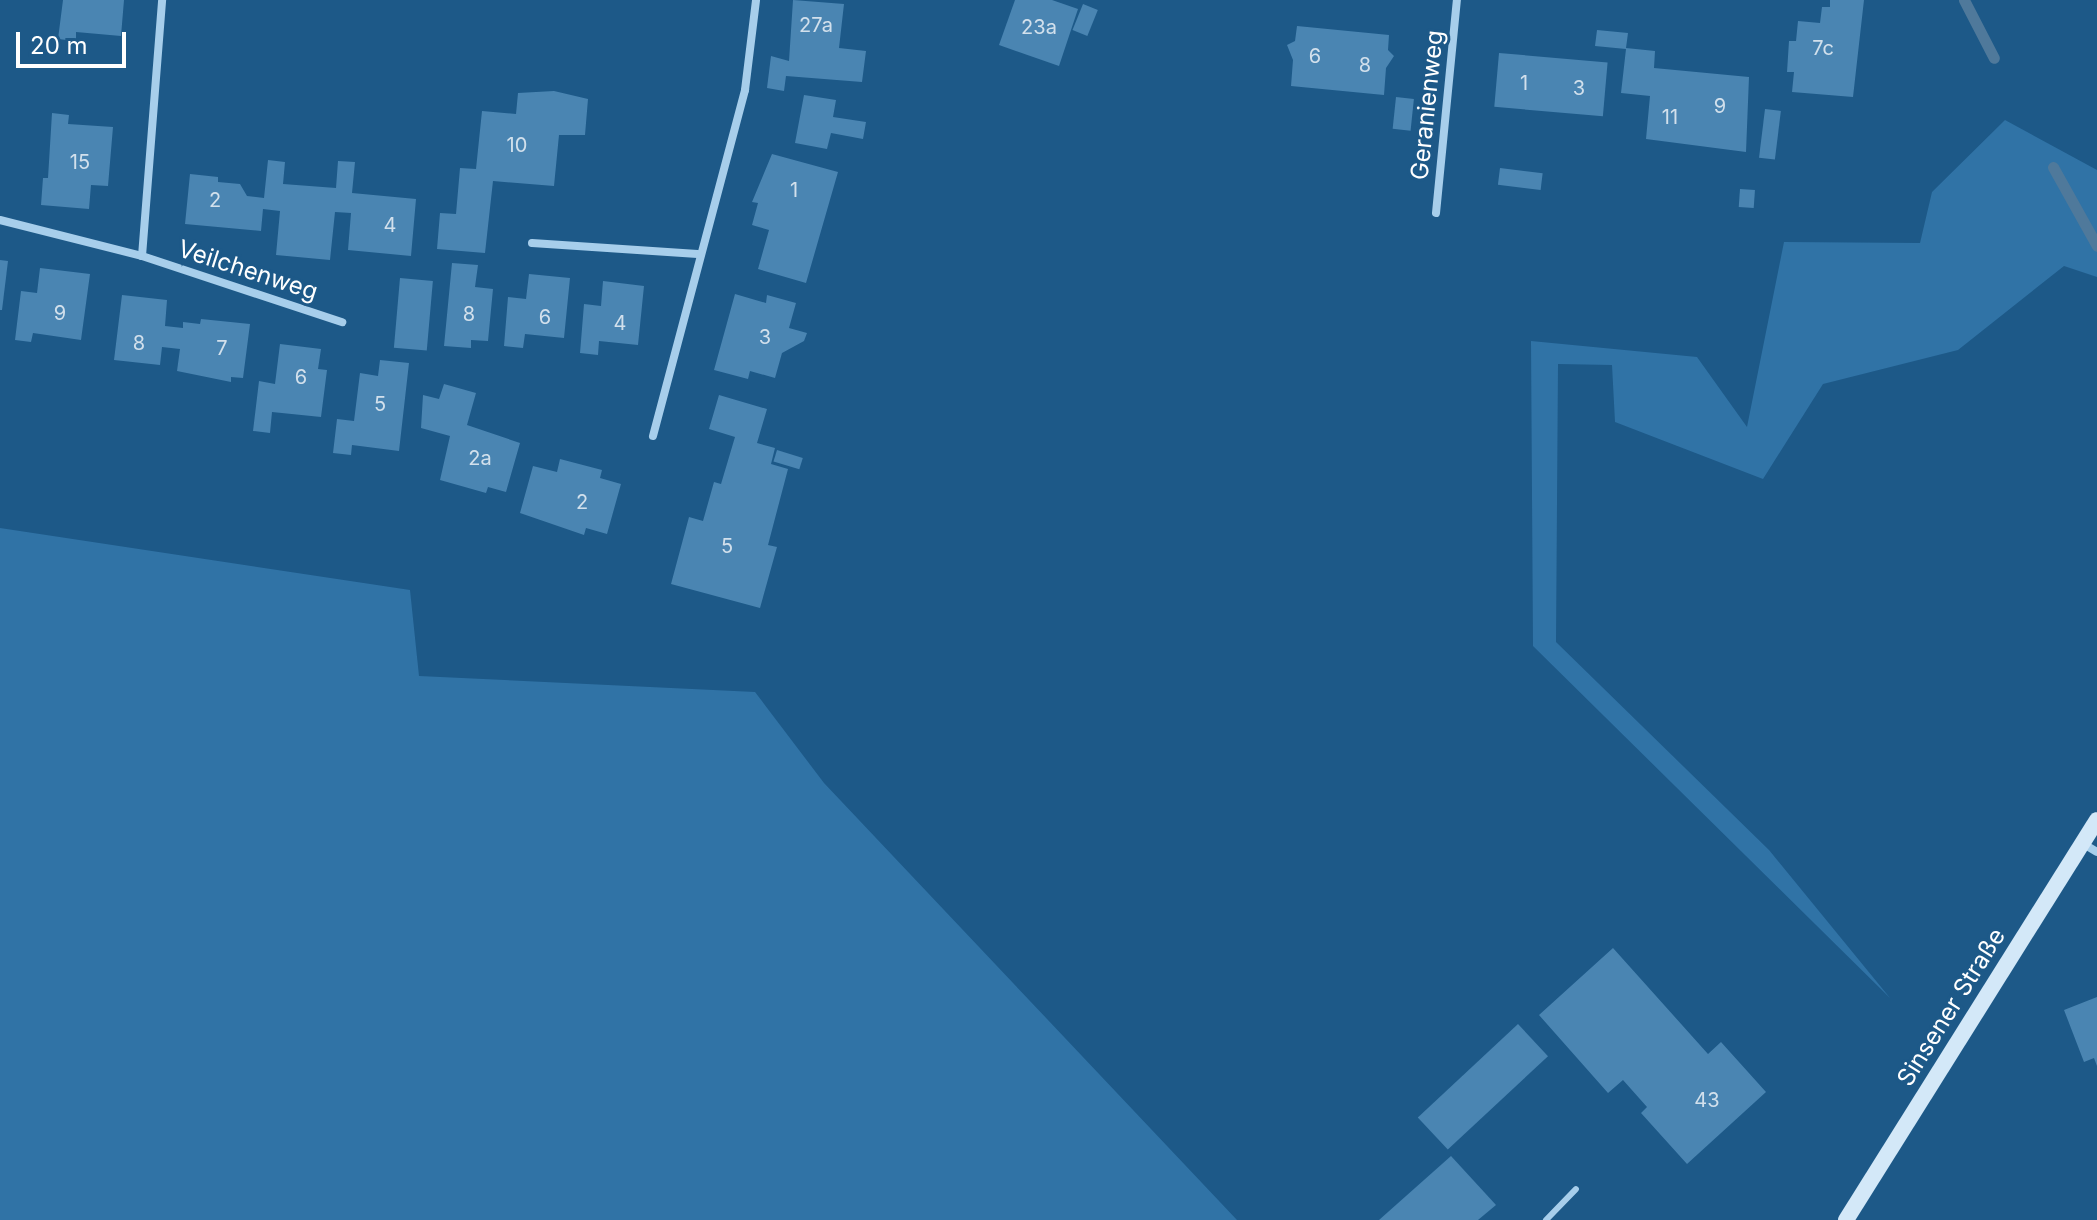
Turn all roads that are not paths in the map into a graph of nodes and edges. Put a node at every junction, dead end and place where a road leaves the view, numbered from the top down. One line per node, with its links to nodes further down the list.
1 (162, 0): 8 (street, Veilchenweg)
2 (756, 0): 7 (street)
3 (1457, 0): 4 (street, Geranienweg)
4 (1436, 213)
5 (0, 220): 8 (street, Veilchenweg)
6 (532, 243): 7 (street)
7 (698, 254): 10 (street)
8 (142, 256): 9 (street, Veilchenweg)
9 (342, 322)
10 (653, 436)
11 (2097, 820): 12 (main road, Sinsener Straße)
12 (2082, 843): 13 (street); 16 (main road, Sinsener Straße)
13 (2097, 852)
14 (1576, 1189): 15 (lane)
15 (1546, 1220)
16 (1846, 1220)

